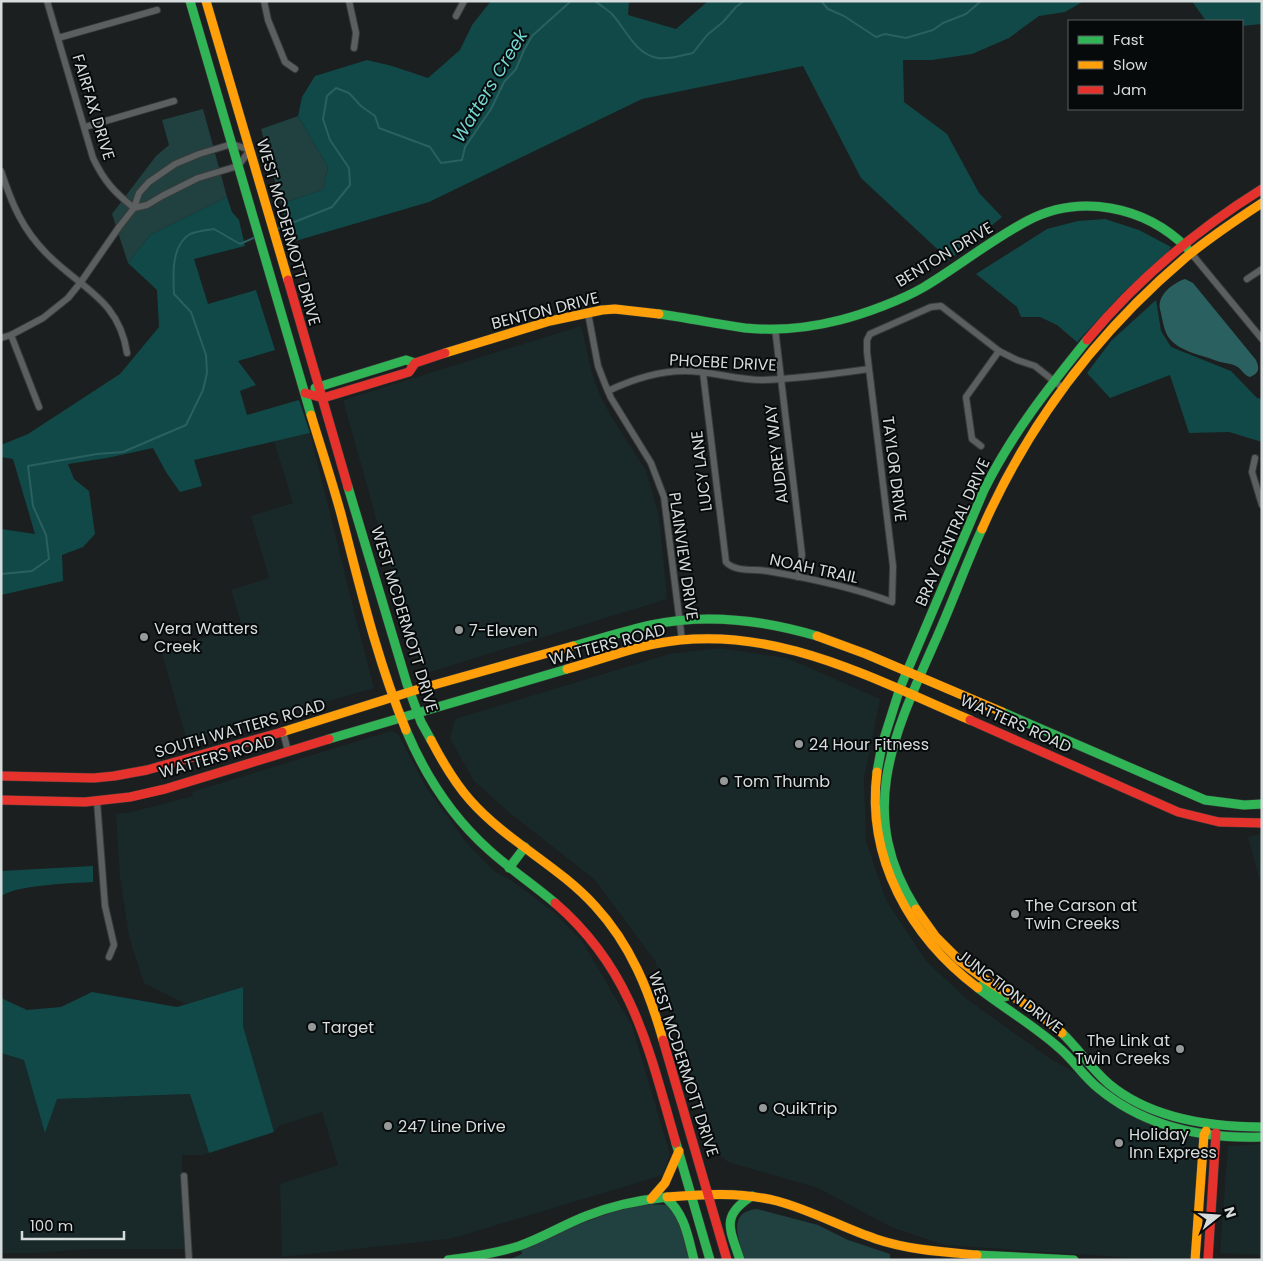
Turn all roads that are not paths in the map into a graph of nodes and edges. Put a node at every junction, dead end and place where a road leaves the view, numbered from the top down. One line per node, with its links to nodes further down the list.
1 (48, 1): 9 (street, FAIRFAX DRIVE)
2 (190, 1): 14 (main road, WEST MCDERMOTT DRIVE)
3 (206, 1): 15 (main road, WEST MCDERMOTT DRIVE)
4 (264, 1): 11 (street)
5 (349, 1): 10 (street)
6 (464, 1): 8 (street)
7 (157, 10): 9 (street)
8 (456, 16)
9 (58, 38): 13 (street, FAIRFAX DRIVE)
10 (354, 48)
11 (295, 69)
12 (174, 101): 13 (street)
13 (84, 127): 20 (street, FAIRFAX DRIVE)
14 (232, 144): 15 (street); 16 (main road, WEST MCDERMOTT DRIVE); 20 (street)
15 (250, 150): 16 (street); 38 (main road, WEST MCDERMOTT DRIVE)
16 (238, 166): 20 (street); 41 (main road, WEST MCDERMOTT DRIVE)
17 (1, 171): 25 (street)
18 (1262, 189): 21 (main road, BRAY CENTRAL DRIVE)
19 (1262, 203): 22 (main road, BRAY CENTRAL DRIVE)
20 (134, 208): 25 (street)
21 (1183, 244): 22 (main road, BENTON DRIVE); 27 (main road, BENTON DRIVE); 37 (main road, BRAY CENTRAL DRIVE)
22 (1191, 253): 30 (street, BENTON DRIVE); 39 (main road, BRAY CENTRAL DRIVE)
23 (1262, 269): 24 (street)
24 (1247, 279)
25 (81, 282): 28 (street); 32 (street)
26 (588, 313): 27 (main road, BENTON DRIVE); 33 (main road, BENTON DRIVE); 40 (street, PLAINVIEW DRIVE)
27 (775, 328): 36 (street, AUDREY WAY)
28 (11, 335): 29 (street); 43 (street)
29 (1, 338)
30 (1262, 339)
31 (999, 351): 34 (street, TAYLOR DRIVE); 37 (street); 44 (street)
32 (127, 352)
33 (415, 363): 38 (main road, BENTON DRIVE); 42 (main road, BENTON DRIVE)
34 (869, 370): 36 (street, PHOEBE DRIVE); 51 (street, TAYLOR DRIVE)
35 (703, 373): 36 (street, PHOEBE DRIVE); 40 (street, PHOEBE DRIVE); 49 (street, LUCY LANE)
36 (782, 379): 50 (street, AUDREY WAY)
37 (1054, 380): 39 (street); 54 (main road, BRAY CENTRAL DRIVE)
38 (319, 386): 41 (main road, BENTON DRIVE); 42 (main road, WEST MCDERMOTT DRIVE)
39 (1064, 389): 55 (main road, BRAY CENTRAL DRIVE)
40 (608, 391): 52 (street, PLAINVIEW DRIVE)
41 (305, 393): 42 (main road); 48 (main road, WEST MCDERMOTT DRIVE)
42 (322, 398): 47 (main road, WEST MCDERMOTT DRIVE)
43 (39, 407)
44 (981, 446)
45 (1255, 458): 46 (street)
46 (1262, 506)
47 (369, 558): 48 (main road); 57 (main road, WEST MCDERMOTT DRIVE)
48 (352, 562): 59 (main road, WEST MCDERMOTT DRIVE)
49 (728, 566): 50 (street, NOAH TRAIL)
50 (798, 577): 51 (street, NOAH TRAIL)
51 (892, 602)
52 (679, 620): 53 (street, PLAINVIEW DRIVE); 54 (main road, WATTERS ROAD); 57 (main road, WATTERS ROAD)
53 (682, 640): 56 (main road, WATTERS ROAD); 60 (main road, WATTERS ROAD)
54 (906, 671): 55 (main road, WATTERS ROAD); 56 (main road, BRAY CENTRAL DRIVE)
55 (918, 676): 58 (main road, BRAY CENTRAL DRIVE); 68 (main road, WATTERS ROAD)
56 (898, 690): 58 (main road, WATTERS ROAD); 64 (main road, JUNCTION DRIVE)
57 (410, 692): 59 (main road, WATTERS ROAD); 60 (main road, WEST MCDERMOTT DRIVE)
58 (911, 695): 69 (main road, JUNCTION DRIVE); 70 (main road, WATTERS ROAD)
59 (392, 698): 61 (main road, WEST MCDERMOTT DRIVE); 62 (main road, SOUTH WATTERS ROAD)
60 (418, 714): 61 (main road, WATTERS ROAD); 71 (main road, WEST MCDERMOTT DRIVE)
61 (400, 719): 63 (main road, WATTERS ROAD); 72 (main road, WEST MCDERMOTT DRIVE)
62 (283, 732): 63 (street); 65 (main road, SOUTH WATTERS ROAD)
63 (288, 751): 67 (main road, WATTERS ROAD)
64 (876, 771): 69 (main road); 74 (main road, JUNCTION DRIVE)
65 (1, 776)
66 (1, 800): 67 (main road, WATTERS ROAD)
67 (97, 801): 73 (street)
68 (1262, 804)
69 (885, 812): 75 (main road, JUNCTION DRIVE)
70 (1262, 823)
71 (525, 847): 72 (main road); 76 (main road, WEST MCDERMOTT DRIVE)
72 (509, 868): 77 (main road, WEST MCDERMOTT DRIVE)
73 (109, 957)
74 (960, 975): 75 (main road); 80 (main road, JUNCTION DRIVE)
75 (1012, 995): 78 (main road, JUNCTION DRIVE)
76 (653, 1005): 77 (main road); 85 (main road, WEST MCDERMOTT DRIVE)
77 (635, 1011): 83 (main road, WEST MCDERMOTT DRIVE)
78 (1212, 1125): 79 (main road, JUNCTION DRIVE); 80 (main road); 81 (main road)
79 (1262, 1127)
80 (1204, 1135): 81 (main road, JUNCTION DRIVE); 97 (main road)
81 (1216, 1137): 82 (main road, JUNCTION DRIVE); 98 (main road)
82 (1262, 1137)
83 (679, 1151): 86 (main road, WEST MCDERMOTT DRIVE); 89 (main road)
84 (184, 1176): 90 (street)
85 (708, 1195): 86 (main road); 87 (main road); 94 (main road, WEST MCDERMOTT DRIVE)
86 (692, 1196): 88 (main road); 93 (main road, WEST MCDERMOTT DRIVE)
87 (752, 1196): 95 (main road); 96 (main road)
88 (666, 1198): 89 (main road); 92 (main road)
89 (651, 1199): 91 (main road)
90 (189, 1260)
91 (448, 1260)
92 (694, 1260)
93 (710, 1260)
94 (727, 1260)
95 (740, 1260)
96 (1074, 1260)
97 (1195, 1260)
98 (1208, 1260)

